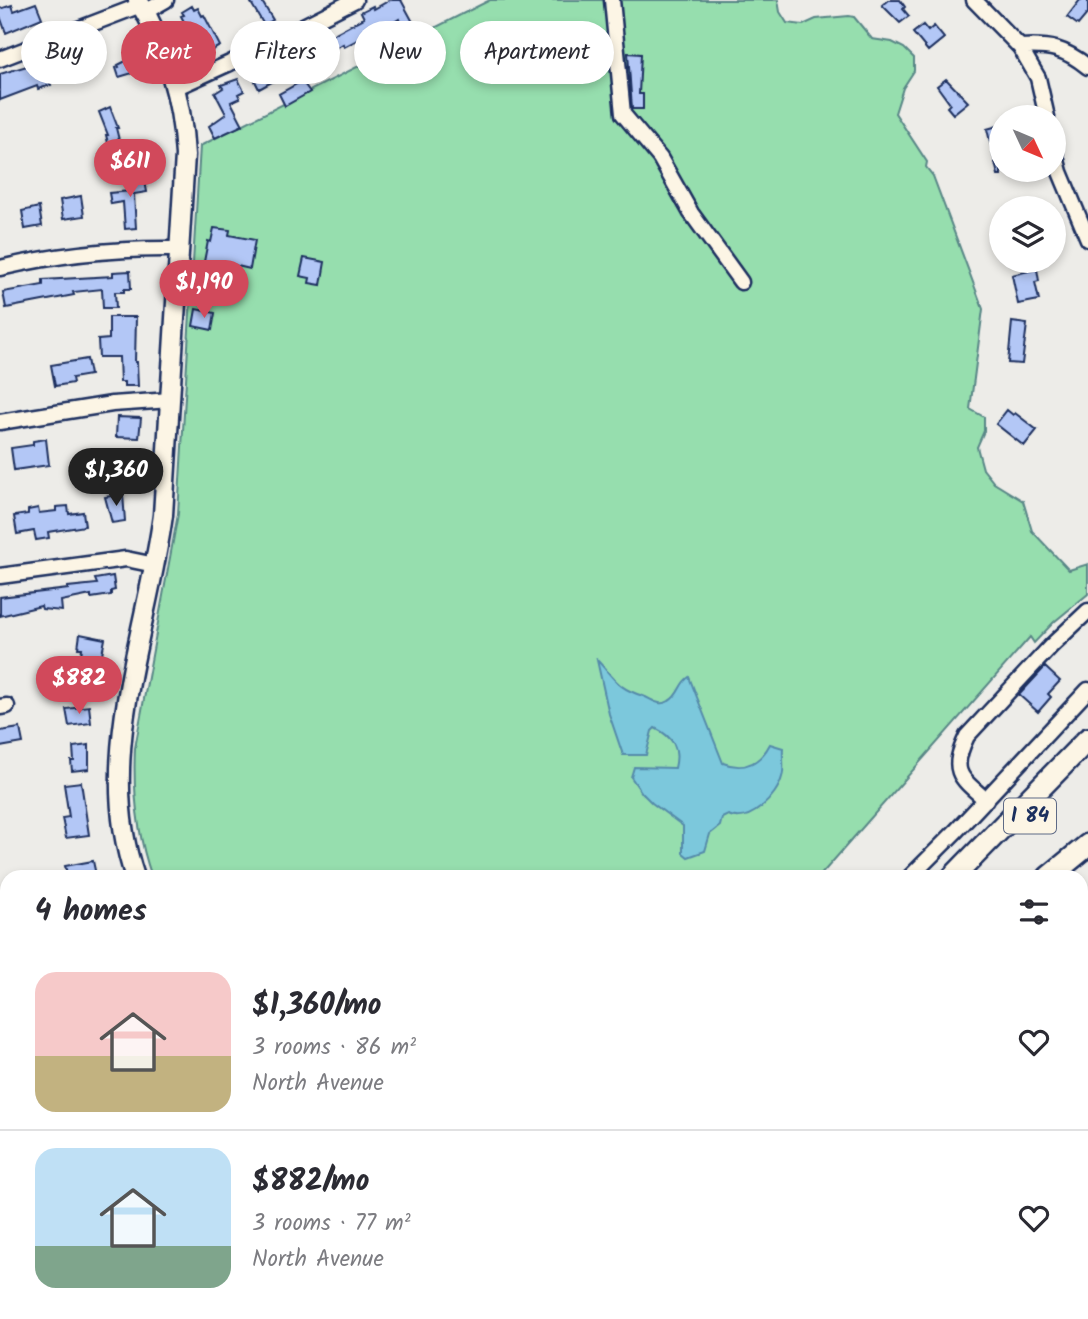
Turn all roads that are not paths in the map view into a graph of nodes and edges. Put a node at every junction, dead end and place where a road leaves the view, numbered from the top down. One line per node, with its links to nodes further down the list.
1 (166, 0): 5 (street)
2 (355, 0): 9 (street)
3 (612, 0): 15 (street)
4 (974, 0): 6 (street)
5 (141, 6): 7 (street); 9 (main road)
6 (1020, 47): 8 (street); 10 (street)
7 (0, 59)
8 (1088, 67)
9 (175, 88): 13 (main road)
10 (1044, 105)
11 (1064, 182): 12 (street)
12 (1088, 239)
13 (178, 249): 14 (street); 16 (main road)
14 (0, 268)
15 (741, 282)
16 (171, 400): 17 (street); 18 (main road)
17 (0, 422)
18 (155, 565): 19 (street); 27 (main road)
19 (0, 576)
20 (1088, 611): 24 (street)
21 (1088, 690): 24 (street)
22 (1088, 739): 29 (highway)
23 (1088, 756): 30 (highway, I 84)
24 (986, 800): 28 (street)
25 (1088, 845): 31 (highway, I 84)
26 (1088, 857): 32 (highway)
27 (133, 870)
28 (917, 870)
29 (960, 870)
30 (980, 870)
31 (1058, 870)
32 (1073, 870)

